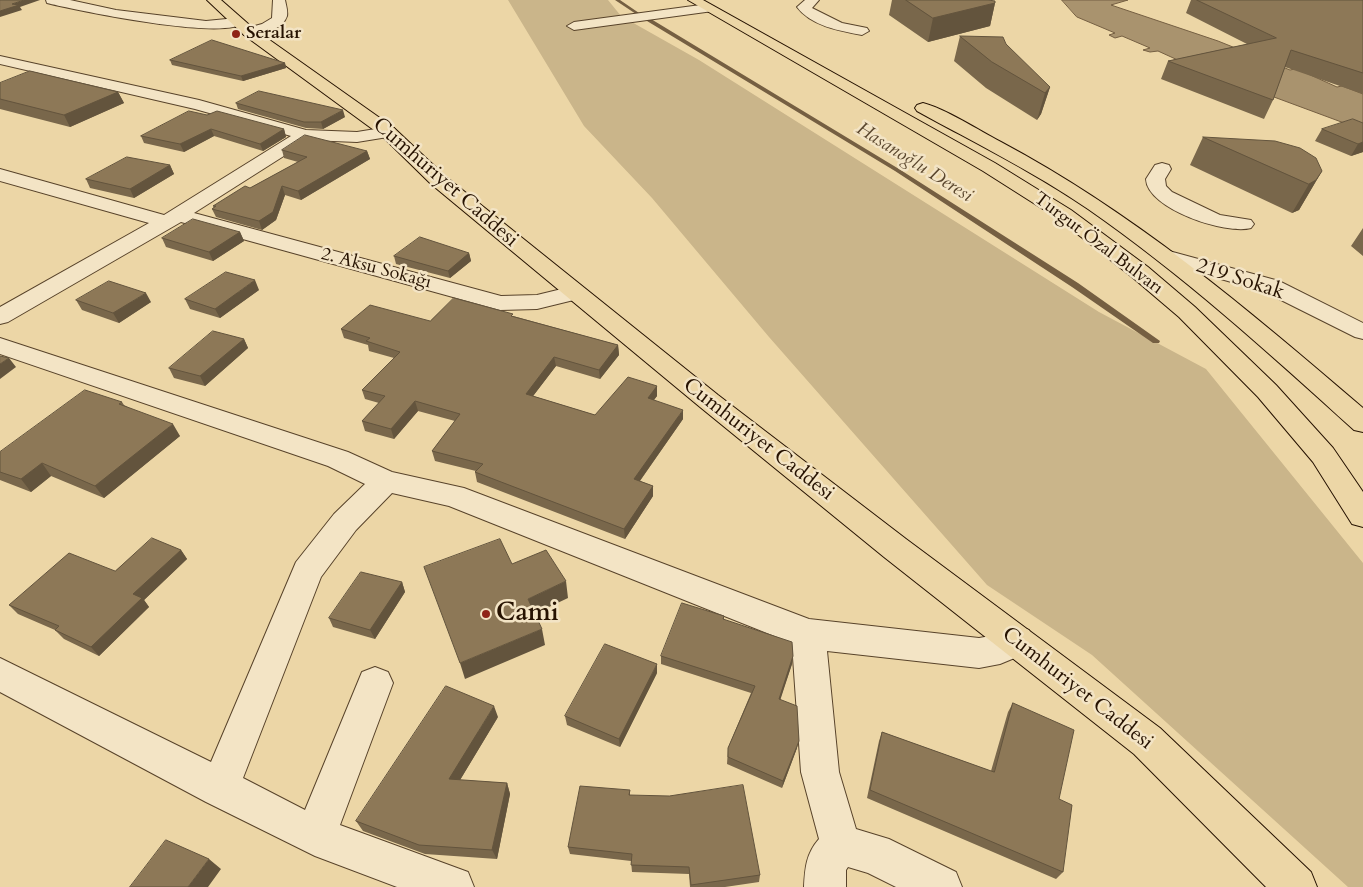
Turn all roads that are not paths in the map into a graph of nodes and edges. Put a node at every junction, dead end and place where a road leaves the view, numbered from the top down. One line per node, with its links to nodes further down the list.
1 (52, 0): 7 (street)
2 (213, 0): 7 (main road, Cumhuriyet Caddesi)
3 (279, 0): 7 (street)
4 (813, 0): 8 (street)
5 (709, 3): 6 (street); 16 (main road, Turgut Özal Bulvarı); 23 (main road, Turgut Özal Bulvarı)
6 (574, 26)
7 (243, 27): 10 (main road, Cumhuriyet Caddesi)
8 (862, 30)
9 (0, 60): 11 (street)
10 (388, 132): 11 (street); 17 (main road, Cumhuriyet Caddesi)
11 (305, 135): 14 (street)
12 (1162, 168): 15 (street)
13 (0, 175): 14 (street, 2. Aksu Sokağı)
14 (172, 218): 17 (street, 2. Aksu Sokağı); 18 (street)
15 (1244, 224)
16 (1169, 258): 19 (street, 219 Sokak); 21 (main road, Turgut Özal Bulvarı)
17 (574, 293): 25 (main road, Cumhuriyet Caddesi)
18 (0, 317)
19 (1363, 332)
20 (0, 346): 22 (street)
21 (1363, 423)
22 (386, 481): 24 (street); 28 (street)
23 (1363, 516)
24 (808, 634): 25 (street); 30 (street)
25 (1017, 641): 34 (main road, Cumhuriyet Caddesi)
26 (0, 674): 28 (street)
27 (375, 682): 29 (street)
28 (220, 788): 29 (street)
29 (315, 836): 31 (street)
30 (842, 845): 32 (street); 33 (street)
31 (453, 887)
32 (825, 887)
33 (940, 887)
34 (1296, 887)

